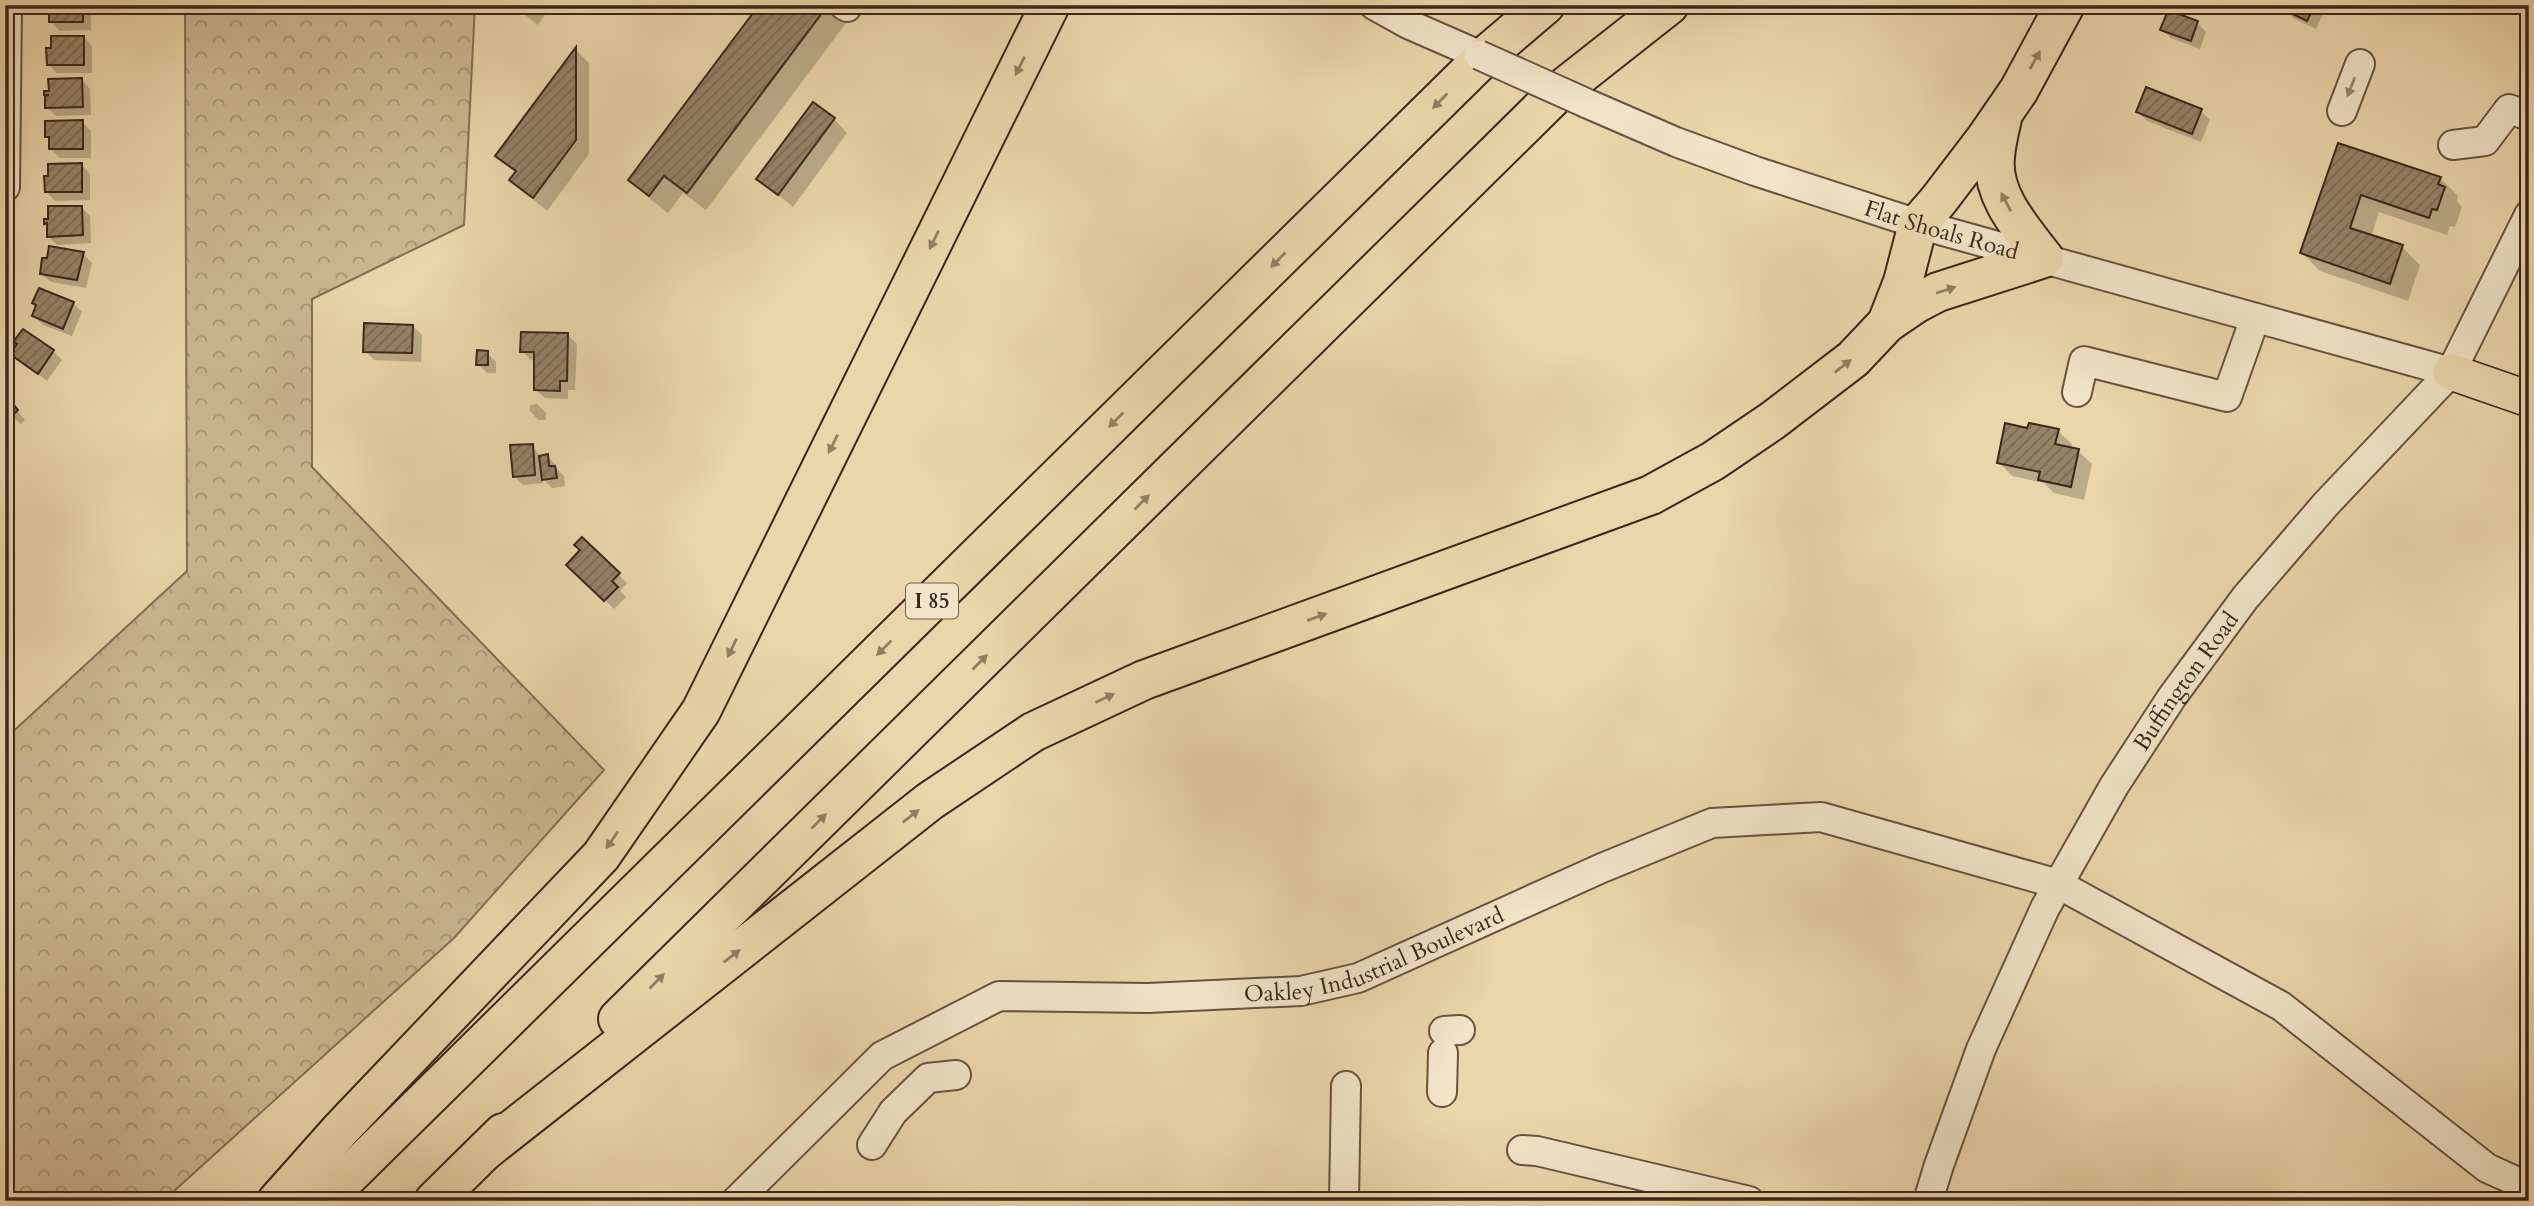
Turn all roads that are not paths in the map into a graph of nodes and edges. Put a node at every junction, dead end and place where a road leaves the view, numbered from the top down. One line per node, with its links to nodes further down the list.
1 (6, 5): 12 (street)
2 (1050, 5): 33 (highway, one-way to 33)
3 (1374, 5): 15 (street, Flat Shoals Road, bridge)
4 (1545, 5): 34 (highway, I 85, one-way to 34)
5 (1669, 5): 30 (highway, one-way to 5)
6 (2065, 5): 10 (highway, one-way to 6)
7 (2360, 64): 8 (street, one-way to 8)
8 (2342, 111)
9 (2519, 113): 11 (street)
10 (2003, 114): 15 (highway); 16 (highway, one-way to 10)
11 (2453, 145)
12 (6, 156): 13 (street)
13 (5, 187)
14 (2529, 215): 19 (street, Buffington Road)
15 (1918, 224): 16 (street, Flat Shoals Road); 18 (highway)
16 (2044, 258): 17 (street, Flat Shoals Road); 18 (highway, one-way to 16)
17 (2255, 318): 19 (street, Flat Shoals Road); 20 (street)
18 (1887, 323): 30 (highway, one-way to 18)
19 (2451, 372): 21 (main road, Flat Shoals Road); 22 (street, Buffington Road)
20 (2077, 392)
21 (2529, 399)
22 (2058, 884): 24 (street, Oakley Industrial Boulevard); 32 (street, Oakley Industrial Boulevard); 39 (street, Buffington Road)
23 (1449, 1038): 28 (street)
24 (901, 1046): 26 (street); 36 (street, Oakley Industrial Boulevard)
25 (956, 1075): 26 (street)
26 (928, 1078): 29 (street)
27 (1346, 1086): 37 (street)
28 (1442, 1092)
29 (887, 1136)
30 (486, 1150): 35 (highway)
31 (1522, 1150): 38 (street)
32 (2529, 1187)
33 (277, 1201)
34 (323, 1201)
35 (433, 1201)
36 (736, 1201)
37 (1345, 1201)
38 (1749, 1201)
39 (1928, 1201)

